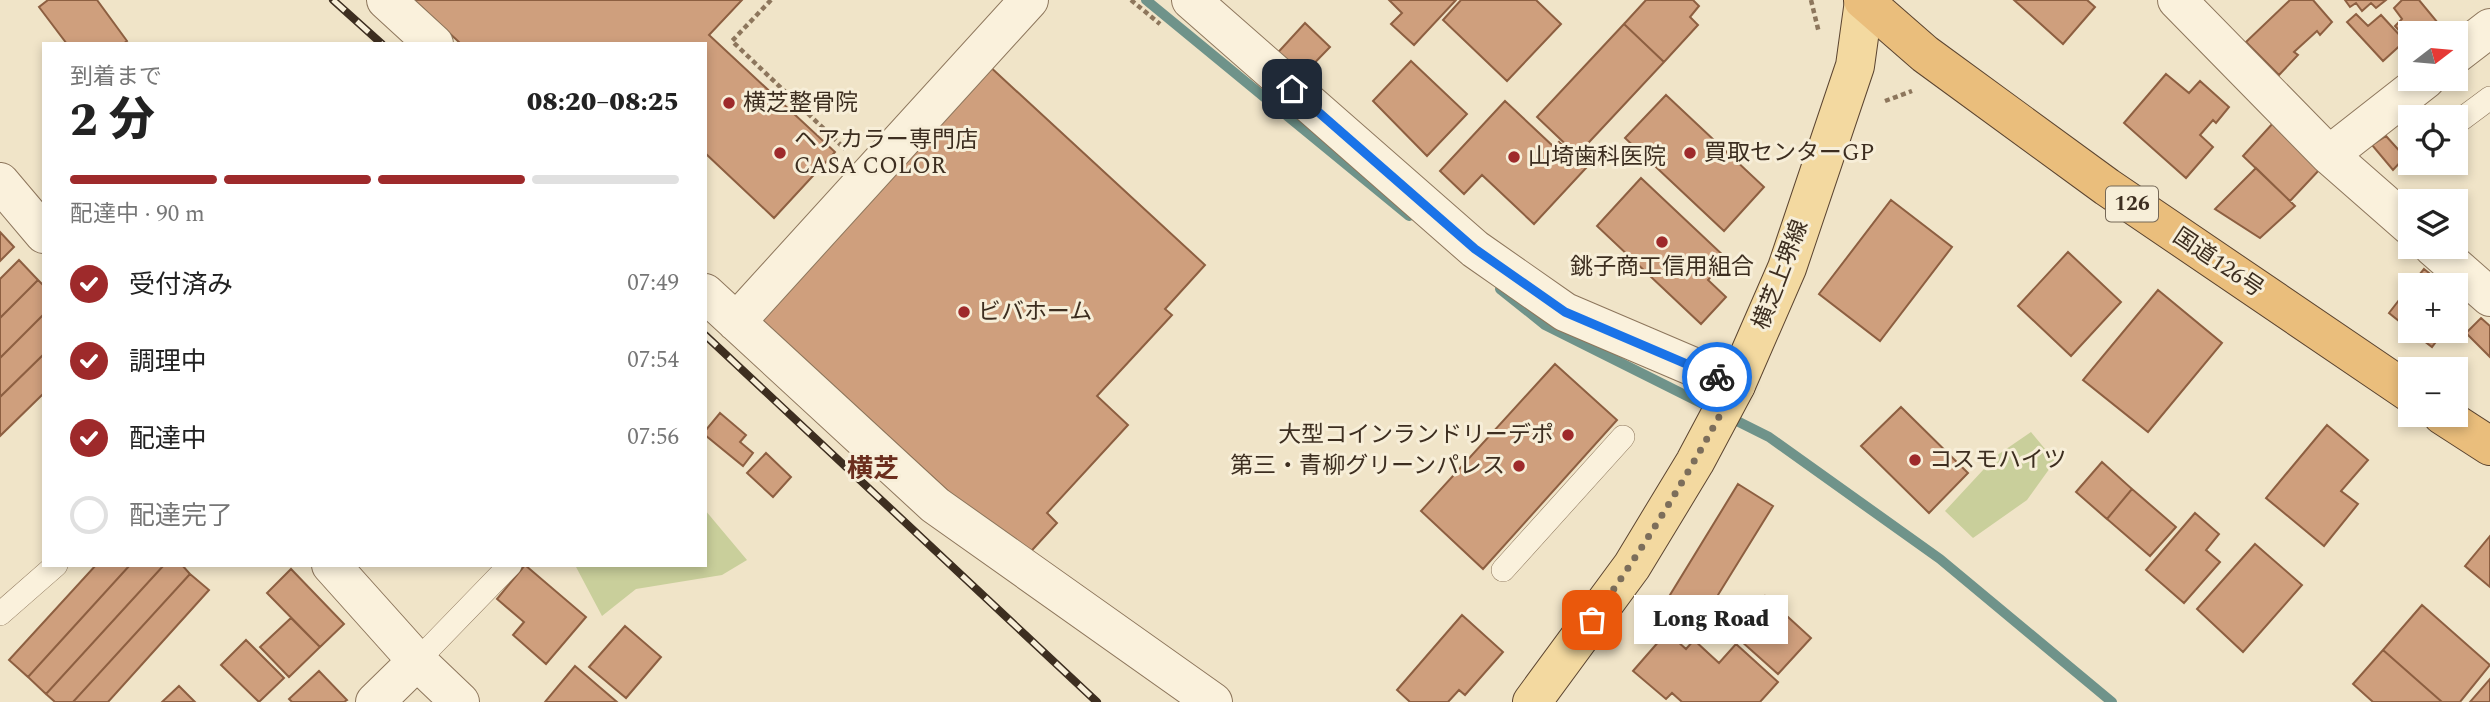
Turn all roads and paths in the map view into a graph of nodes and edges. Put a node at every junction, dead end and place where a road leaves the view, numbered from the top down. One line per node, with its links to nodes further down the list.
1 (386, 0): 8 (street)
2 (772, 0): 15 (path)
3 (1191, 0): 24 (street)
4 (1864, 0): 24 (main road, 横芝上堺線); 25 (highway, 国道126号 / 126)
5 (2177, 0): 16 (street)
6 (1022, 2): 23 (street)
7 (2490, 28): 9 (street)
8 (432, 42)
9 (2468, 45)
10 (1914, 91): 13 (path)
11 (2411, 91): 16 (street)
12 (2490, 98): 14 (lane)
13 (1878, 107)
14 (2468, 114)
15 (849, 153)
16 (2329, 155): 18 (street)
17 (0, 182): 19 (street)
18 (2398, 215)
19 (42, 232)
20 (2446, 259): 22 (street)
21 (707, 295): 23 (street)
22 (2490, 298)
23 (736, 322): 38 (street)
24 (1736, 385): 35 (main road, 横芝上堺線)
25 (2398, 385)
26 (2461, 427): 28 (highway)
27 (1623, 436): 32 (lane)
28 (2490, 446)
29 (54, 567): 33 (lane)
30 (333, 567): 34 (street)
31 (508, 567): 34 (lane)
32 (1503, 570)
33 (0, 614)
34 (417, 661): 36 (street); 37 (street)
35 (1536, 700)
36 (375, 702)
37 (460, 702)
38 (1213, 702)

